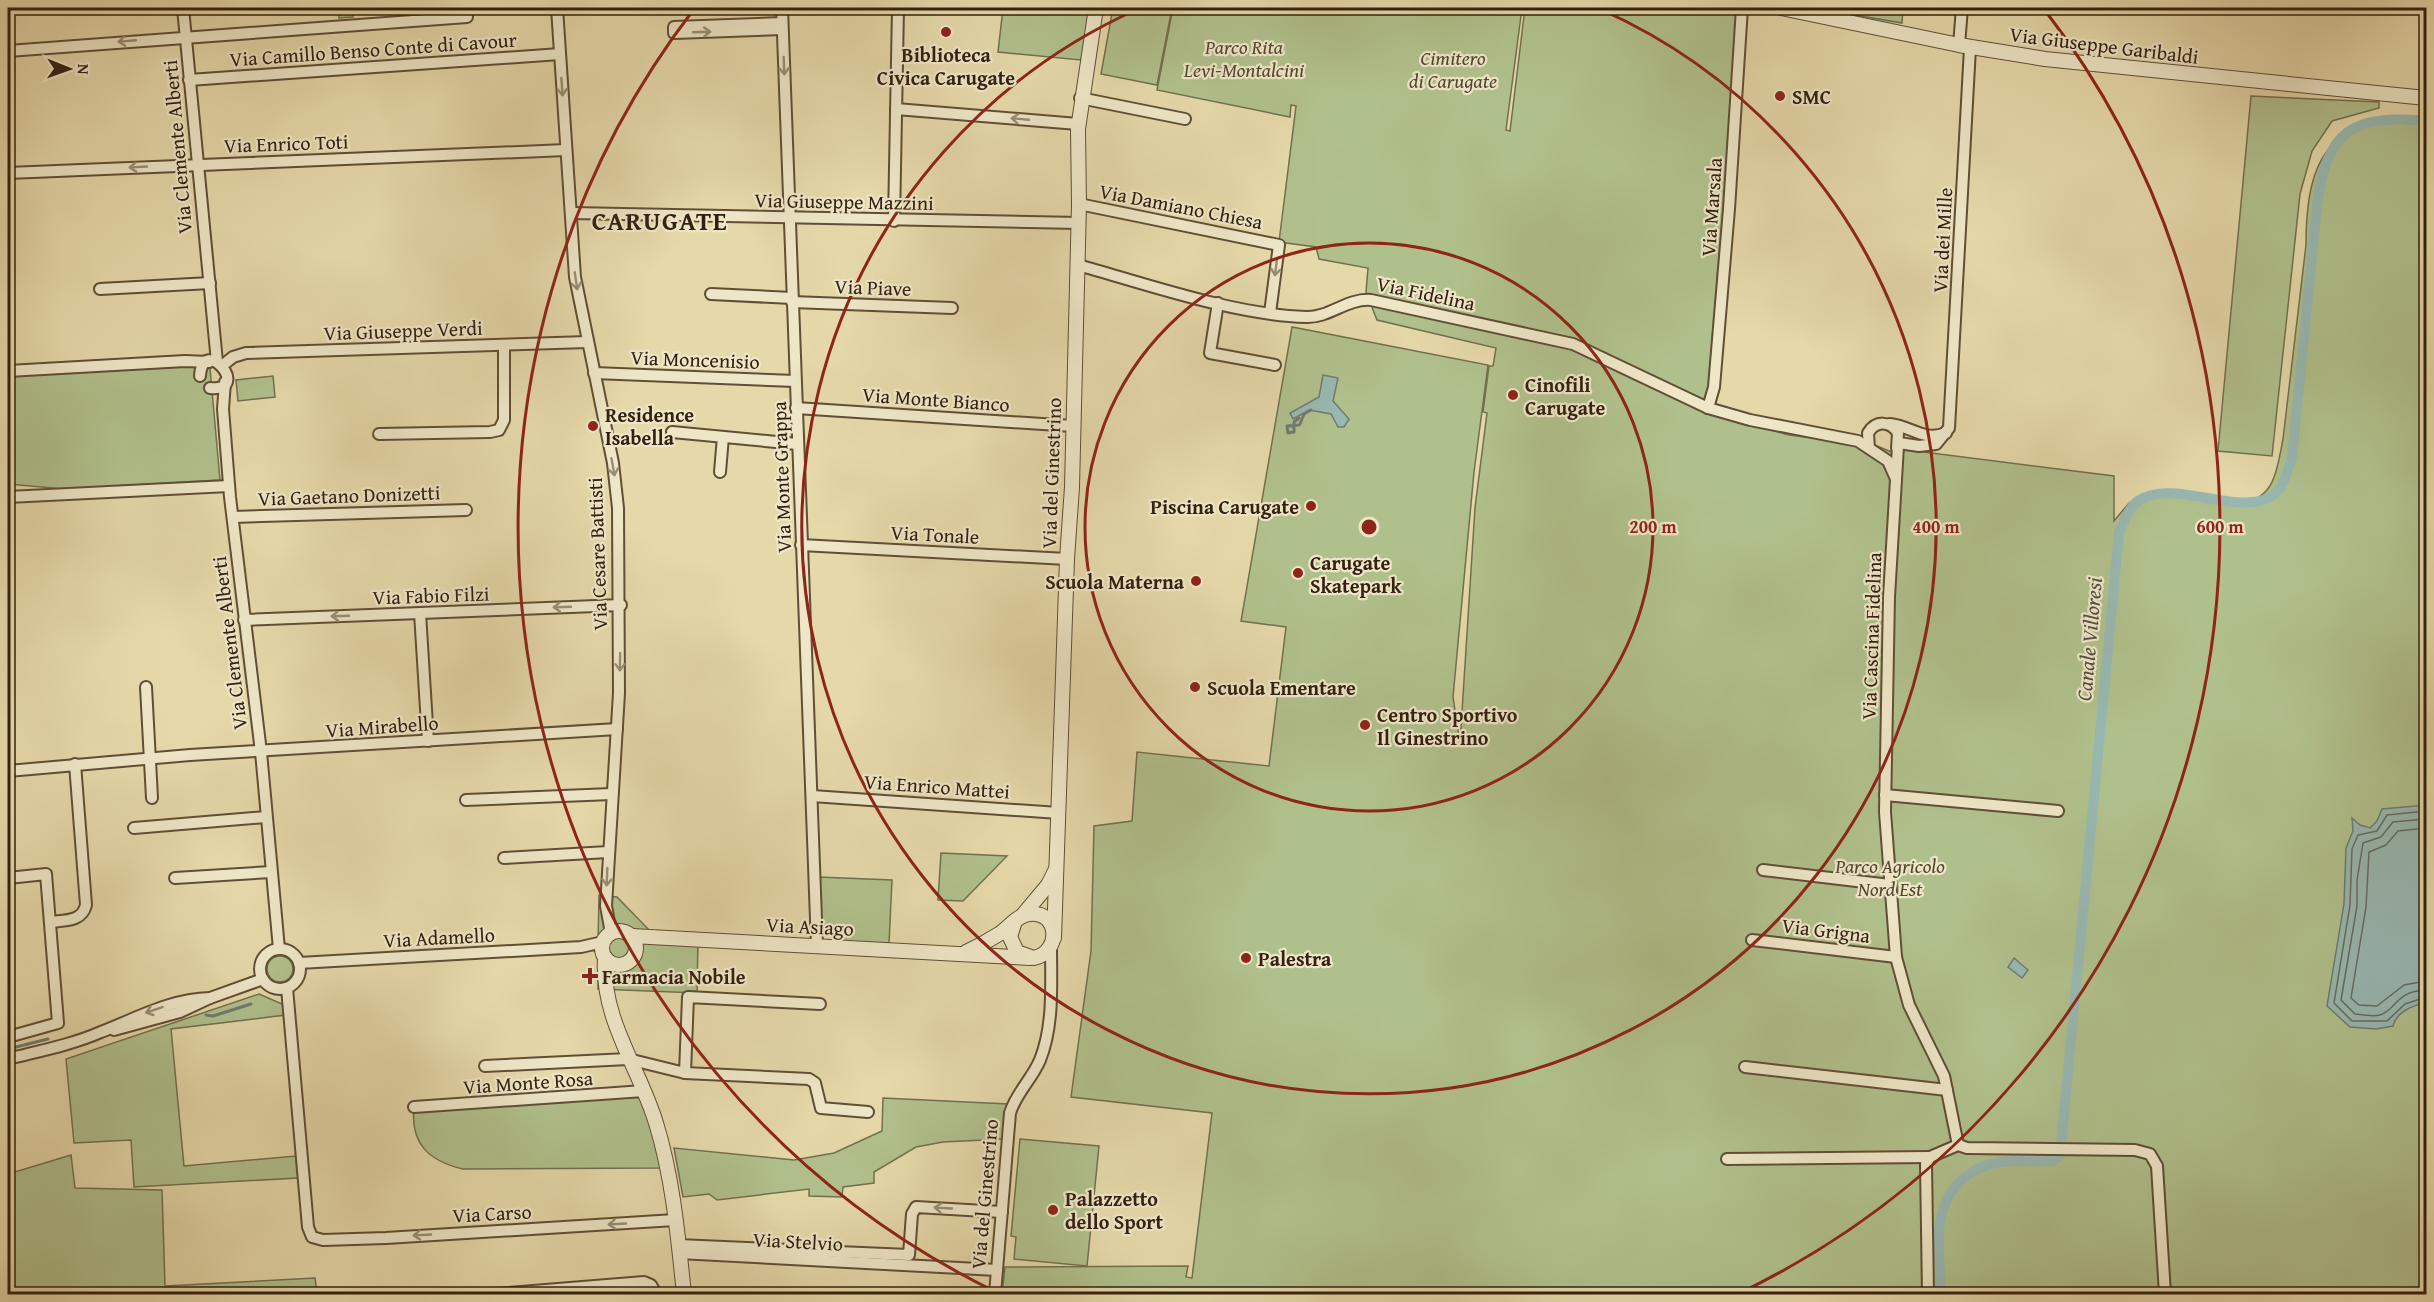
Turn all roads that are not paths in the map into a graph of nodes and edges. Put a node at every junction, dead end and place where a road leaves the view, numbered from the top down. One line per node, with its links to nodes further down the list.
1 (183, 8): 11 (street, Via Clemente Alberti)
2 (557, 8): 14 (street, Via Cesare Battisti)
3 (782, 8): 10 (street, Via Monte Grappa)
4 (898, 8): 18 (street)
5 (1096, 8): 16 (street)
6 (1742, 8): 49 (street, Via Marsala)
7 (1781, 8): 12 (street, Via Giuseppe Garibaldi)
8 (1962, 8): 12 (street, Via dei Mille)
9 (467, 17): 11 (street)
10 (782, 26): 10 (street, one-way to 10); 26 (street, Via Monte Grappa, one-way to 26)
11 (185, 36): 13 (street, one-way to 13); 15 (street, Via Clemente Alberti)
12 (1965, 46): 17 (street, Via Giuseppe Garibaldi); 55 (street, Via dei Mille)
13 (8, 51)
14 (560, 54): 15 (street, Via Camillo Benso Conte di Cavour); 21 (street, Via Cesare Battisti, one-way to 21)
15 (189, 80): 22 (street, Via Clemente Alberti)
16 (1080, 98): 19 (street); 20 (street)
17 (2427, 98)
18 (896, 109): 20 (street, one-way to 18); 27 (street)
19 (1185, 119)
20 (1078, 124): 24 (street)
21 (566, 150): 22 (street, Via Enrico Toti); 25 (street, Via Cesare Battisti)
22 (197, 164): 23 (street, Via Enrico Toti, one-way to 23); 30 (street, Via Clemente Alberti)
23 (8, 173)
24 (1079, 204): 28 (street); 36 (street, Via Damiano Chiesa, one-way to 36)
25 (572, 213): 26 (street, Via Giuseppe Mazzini); 37 (street, Via Cesare Battisti, one-way to 37)
26 (789, 217): 27 (street, Via Giuseppe Mazzini); 33 (street, Via Monte Grappa)
27 (894, 221): 28 (street, Via Giuseppe Mazzini)
28 (1079, 223): 29 (street)
29 (1078, 265): 34 (street, Via Fidelina); 52 (street, Via del Ginestrino)
30 (210, 283): 31 (street); 40 (street, Via Clemente Alberti)
31 (100, 289)
32 (711, 294): 33 (street, Via Piave)
33 (792, 300): 35 (street, Via Piave); 45 (street, Via Monte Grappa)
34 (1218, 303): 36 (street, Via Fidelina); 41 (street)
35 (952, 308)
36 (1270, 313): 49 (street, Via Fidelina)
37 (588, 342): 38 (street, Via Giuseppe Verdi); 43 (street, Via Cesare Battisti)
38 (504, 345): 40 (street, Via Giuseppe Verdi); 56 (street)
39 (177, 362): 40 (street); 42 (street); 44 (street)
40 (216, 363): 44 (street); 46 (street)
41 (1275, 365)
42 (8, 371)
43 (594, 373): 45 (street, Via Moncenisio); 71 (street, Via Cesare Battisti, one-way to 71)
44 (200, 376): 47 (street)
45 (795, 381): 48 (street, Via Monte Grappa)
46 (225, 382): 47 (street); 50 (street, Via Clemente Alberti)
47 (210, 388): 50 (street, Via Clemente Alberti)
48 (796, 408): 52 (street, Via Monte Bianco); 59 (street, Via Monte Grappa)
49 (1708, 408): 57 (street, Via Fidelina)
50 (223, 409): 65 (street, Via Clemente Alberti)
51 (1882, 423): 53 (street, Via Fidelina); 55 (street); 60 (street)
52 (1073, 426): 70 (street, Via del Ginestrino)
53 (1871, 428): 57 (street, Via Fidelina); 61 (street)
54 (672, 432): 58 (street)
55 (1946, 433): 60 (street)
56 (379, 434)
57 (1834, 436): 61 (street, Via Fidelina)
58 (723, 437): 59 (street); 63 (street)
59 (797, 444): 69 (street, Via Monte Grappa)
60 (1898, 444): 62 (street); 64 (street, Via Cascina Fidelina)
61 (1869, 448): 62 (street, Via Fidelina)
62 (1878, 455): 64 (street)
63 (720, 472)
64 (1896, 478): 82 (street, Via Cascina Fidelina)
65 (230, 486): 66 (street); 68 (street, Via Clemente Alberti)
66 (8, 497)
67 (466, 510): 68 (street, Via Gaetano Donizetti)
68 (232, 517): 73 (street, Via Clemente Alberti)
69 (801, 545): 70 (street, Via Tonale); 83 (street, Via Monte Grappa)
70 (1067, 559): 87 (street, Via del Ginestrino)
71 (621, 605): 72 (street, Via Fabio Filzi, one-way to 72); 75 (street, Via Cesare Battisti, one-way to 75)
72 (420, 613): 73 (street, Via Fabio Filzi, one-way to 73); 76 (street)
73 (244, 620): 77 (street, Via Clemente Alberti)
74 (146, 687): 78 (street)
75 (617, 729): 76 (street, Via Mirabello); 81 (street, Via Cesare Battisti)
76 (428, 741): 77 (street, Via Mirabello)
77 (261, 752): 78 (street, Via Mirabello); 88 (street, Via Clemente Alberti)
78 (150, 759): 79 (street, Via Mirabello); 84 (street)
79 (75, 764): 80 (street, Via Mirabello); 99 (street)
80 (8, 771)
81 (611, 794): 85 (street); 90 (street, Via Cesare Battisti)
82 (1885, 795): 86 (street); 97 (street, Via Cascina Fidelina)
83 (812, 796): 87 (street, Via Enrico Mattei); 104 (street, Via Monte Grappa)
84 (152, 798)
85 (466, 800)
86 (2058, 811)
87 (1059, 813): 92 (street, Via del Ginestrino)
88 (266, 817): 89 (street); 94 (street, Via Clemente Alberti)
89 (134, 828)
90 (608, 852): 91 (street); 103 (street, Via Cesare Battisti, one-way to 103)
91 (504, 858)
92 (1057, 863): 98 (street, Via del Ginestrino); 107 (street, Via del Ginestrino)
93 (1762, 870): 97 (street)
94 (271, 872): 96 (street); 105 (street, Via Clemente Alberti)
95 (8, 878): 99 (street)
96 (175, 878)
97 (1890, 885): 109 (street, Via Cascina Fidelina)
98 (1018, 919): 107 (street); 108 (street, Via Asiago); 110 (street)
99 (50, 922): 117 (street)
100 (632, 936): 101 (street, Via Asiago); 103 (street); 106 (street)
101 (655, 938): 104 (street, Via Asiago); 106 (street)
102 (1752, 940): 109 (street, Via Grigna)
103 (606, 946): 111 (street, Via Adamello); 112 (street); 116 (street, Via Cesare Battisti)
104 (817, 946): 108 (street, Via Asiago)
105 (279, 950): 111 (street); 113 (street)
106 (637, 950): 112 (street)
107 (1050, 950): 110 (street); 130 (street, Via del Ginestrino)
108 (964, 952): 110 (street, Via Asiago)
109 (1896, 957): 123 (street, Via Cascina Fidelina)
110 (1030, 958)
111 (299, 963): 114 (street)
112 (618, 965): 116 (street, Via Cesare Battisti)
113 (263, 980): 114 (street); 118 (street)
114 (287, 988): 131 (street, Via Carso, one-way to 114)
115 (820, 1004): 122 (street)
116 (616, 1028): 119 (street, Via Cesare Battisti)
117 (8, 1037)
118 (8, 1059)
119 (628, 1059): 120 (street); 122 (street); 124 (street, Via Cesare Battisti)
120 (485, 1066)
121 (1745, 1067): 123 (street)
122 (685, 1073): 126 (street)
123 (1947, 1090): 127 (street, Via Cascina Fidelina)
124 (644, 1091): 125 (street, Via Monte Rosa); 131 (street, Via Cesare Battisti)
125 (414, 1107)
126 (868, 1112)
127 (1958, 1145): 128 (street); 141 (street)
128 (1930, 1157): 129 (street); 140 (street)
129 (1727, 1159)
130 (1002, 1212): 133 (street, one-way to 133); 135 (street, Via del Ginestrino)
131 (675, 1220): 132 (street, Via Cesare Battisti)
132 (679, 1249): 133 (street, Via Stelvio); 134 (street, Via Stelvio); 138 (street, Via Cesare Battisti)
133 (909, 1255): 134 (street)
134 (915, 1265): 135 (street, Via Stelvio)
135 (997, 1270): 139 (street, Via del Ginestrino)
136 (497, 1294): 137 (street)
137 (656, 1294)
138 (684, 1294)
139 (995, 1294)
140 (1928, 1294)
141 (2165, 1294)

